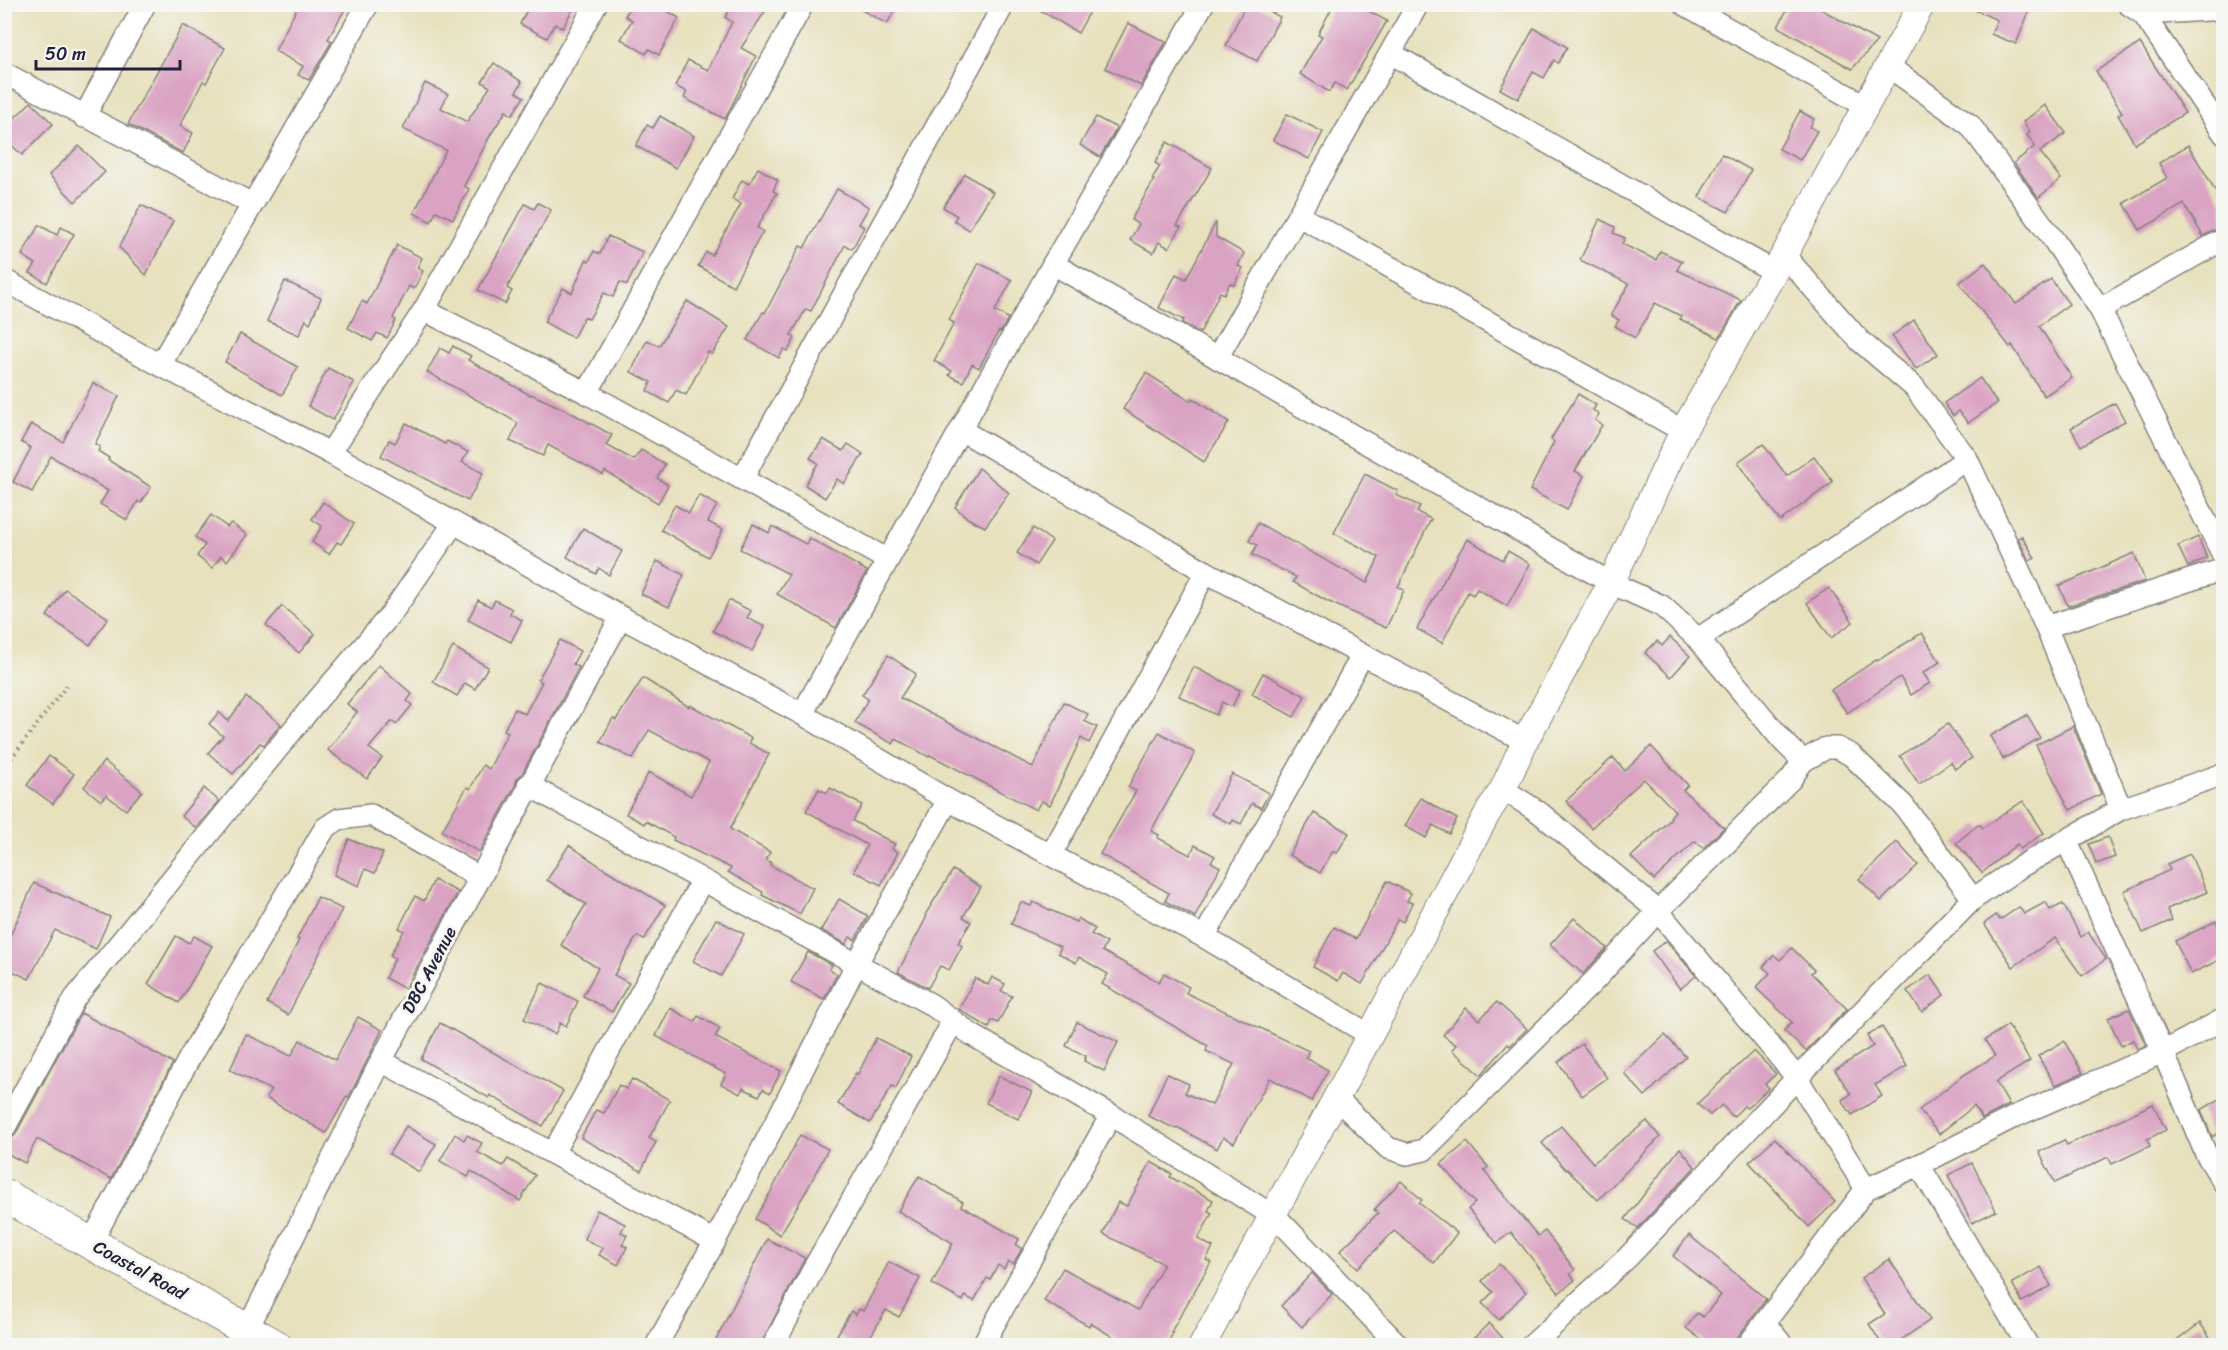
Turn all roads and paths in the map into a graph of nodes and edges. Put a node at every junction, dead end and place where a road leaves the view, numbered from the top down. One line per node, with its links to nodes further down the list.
1 (145, 4): 16 (street)
2 (368, 4): 18 (street)
3 (596, 4): 25 (street)
4 (804, 4): 28 (street)
5 (1004, 4): 33 (street)
6 (1203, 4): 22 (street)
7 (1418, 4): 12 (street)
8 (1684, 4): 15 (street)
9 (1922, 4): 13 (street)
10 (2135, 9): 11 (street); 17 (street)
11 (2223, 9)
12 (1392, 54): 19 (street); 21 (street)
13 (1888, 66): 15 (street); 24 (street)
14 (4, 74): 16 (street)
15 (1866, 106): 21 (street)
16 (84, 117): 18 (street)
17 (2223, 134)
18 (252, 204): 27 (street)
19 (1299, 216): 26 (street); 30 (street)
20 (2223, 239): 24 (street)
21 (1779, 263): 30 (street); 32 (street)
22 (1053, 264): 26 (street); 29 (street)
23 (5, 282): 27 (street)
24 (2100, 309): 35 (street)
25 (424, 310): 28 (street); 31 (street)
26 (1217, 358): 39 (street)
27 (160, 365): 31 (street)
28 (587, 393): 33 (street)
29 (961, 430): 36 (street); 38 (street)
30 (1683, 431): 39 (street)
31 (330, 453): 34 (street)
32 (1967, 459): 41 (street); 42 (street)
33 (742, 479): 36 (street)
34 (454, 523): 40 (street); 70 (street)
35 (2223, 557)
36 (888, 560): 45 (street)
37 (2223, 569): 41 (street)
38 (1206, 572): 43 (street); 55 (street)
39 (1611, 583): 42 (street); 46 (street)
40 (621, 617): 45 (street); 50 (street, DBC Avenue)
41 (2046, 627): 53 (street)
42 (1698, 639): 47 (street)
43 (1362, 656): 46 (street); 60 (street)
44 (68, 684): 48 (path)
45 (802, 714): 52 (street)
46 (1525, 741): 51 (street)
47 (1803, 761): 58 (street); 59 (street)
48 (4, 768)
49 (2223, 774): 53 (street)
50 (528, 785): 56 (street, DBC Avenue); 57 (street)
51 (1503, 789): 59 (street); 64 (street)
52 (948, 800): 55 (street); 61 (street)
53 (2121, 809): 54 (street)
54 (2067, 842): 58 (street); 65 (street)
55 (1052, 855): 60 (street)
56 (479, 877): 66 (street, DBC Avenue); 78 (street)
57 (702, 881): 61 (street); 71 (street)
58 (1973, 899): 67 (street)
59 (1658, 911): 67 (street); 68 (street)
60 (1204, 938): 64 (street)
61 (856, 965): 63 (street); 77 (street)
62 (2223, 1019): 65 (street)
63 (953, 1022): 69 (street); 83 (street)
64 (1370, 1035): 68 (street)
65 (2163, 1052): 72 (street); 73 (street)
66 (381, 1061): 71 (street); 80 (street, DBC Avenue)
67 (1797, 1078): 74 (street); 87 (street)
68 (1335, 1097): 76 (street)
69 (1111, 1115): 76 (street); 84 (street)
70 (4, 1129)
71 (553, 1153): 77 (street)
72 (1919, 1165): 74 (street); 90 (street)
73 (2223, 1183)
74 (1866, 1189): 79 (street)
75 (4, 1195): 78 (main road, Coastal Road)
76 (1272, 1215): 85 (street); 86 (street)
77 (715, 1240): 82 (street)
78 (91, 1243): 80 (main road, Coastal Road)
79 (1765, 1323): 88 (street); 89 (street)
80 (247, 1329): 81 (main road, Coastal Road)
81 (276, 1346)
82 (656, 1346)
83 (773, 1346)
84 (982, 1346)
85 (1202, 1346)
86 (1399, 1346)
87 (1531, 1346)
88 (1747, 1346)
89 (1783, 1346)
90 (2028, 1346)

